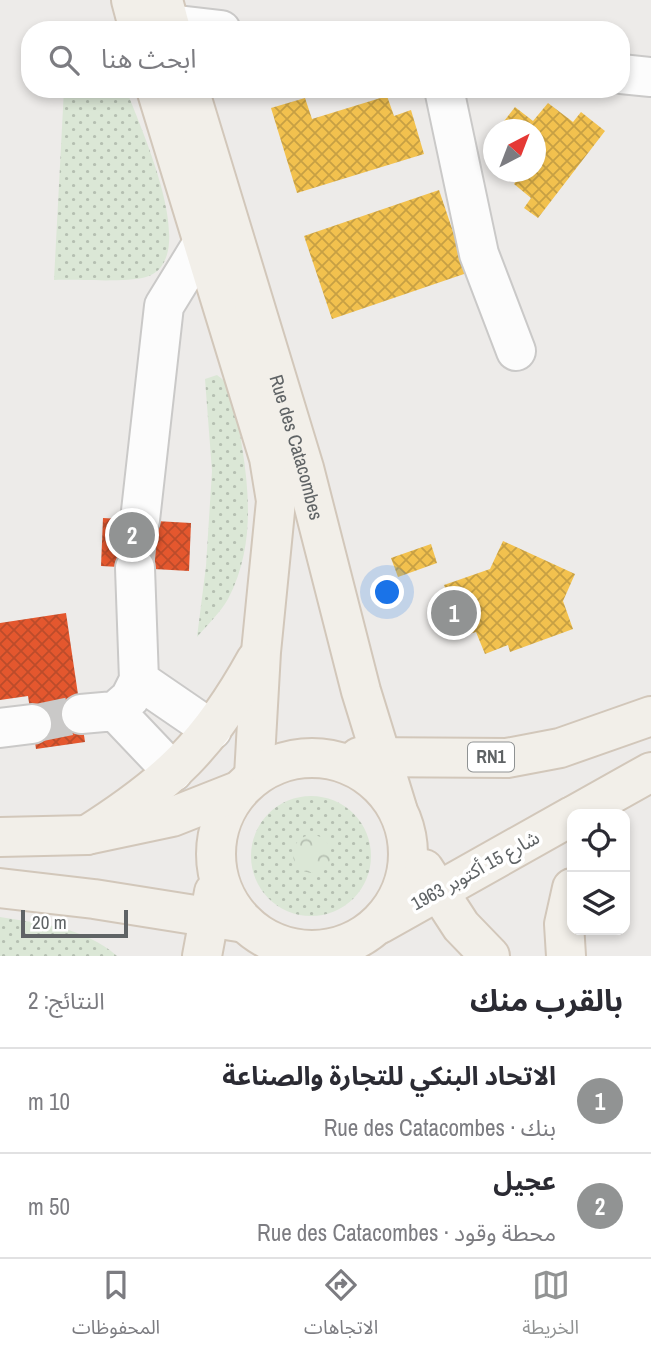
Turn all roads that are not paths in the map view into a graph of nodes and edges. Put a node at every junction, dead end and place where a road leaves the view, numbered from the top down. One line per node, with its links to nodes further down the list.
1 (152, 18): 2 (street)
2 (169, 21)
3 (630, 75): 4 (street)
4 (651, 77)
5 (159, 98): 8 (main road, Rue des Catacombes)
6 (192, 98): 16 (main road, Rue des Catacombes)
7 (446, 98): 9 (street)
8 (202, 244): 10 (street); 12 (main road, Rue des Catacombes)
9 (516, 351)
10 (141, 520)
11 (135, 568): 13 (street)
12 (261, 652): 15 (main road); 20 (main road, Rue des Catacombes)
13 (139, 680): 15 (street); 18 (street)
14 (651, 716): 16 (main road, RN1)
15 (212, 730): 18 (main road)
16 (381, 756): 17 (main road, RN1); 24 (main road, Rue des Catacombes)
17 (324, 758): 20 (main road, RN1); 24 (main road, RN1)
18 (173, 772): 25 (main road)
19 (651, 774): 21 (main road, شارع 15 أكتوبر 1963); 22 (main road)
20 (246, 783): 25 (main road, RN1); 30 (main road)
21 (585, 809)
22 (618, 809)
23 (567, 819): 28 (main road, شارع 15 أكتوبر 1963)
24 (402, 823): 28 (main road); 31 (main road)
25 (87, 835): 26 (main road, RN1)
26 (0, 837)
27 (0, 888): 30 (main road)
28 (436, 892): 31 (main road, شارع 15 أكتوبر 1963); 33 (main road)
29 (567, 913): 34 (main road)
30 (228, 920): 31 (main road); 32 (main road)
31 (345, 947)
32 (202, 956)
33 (490, 956)
34 (566, 956)

